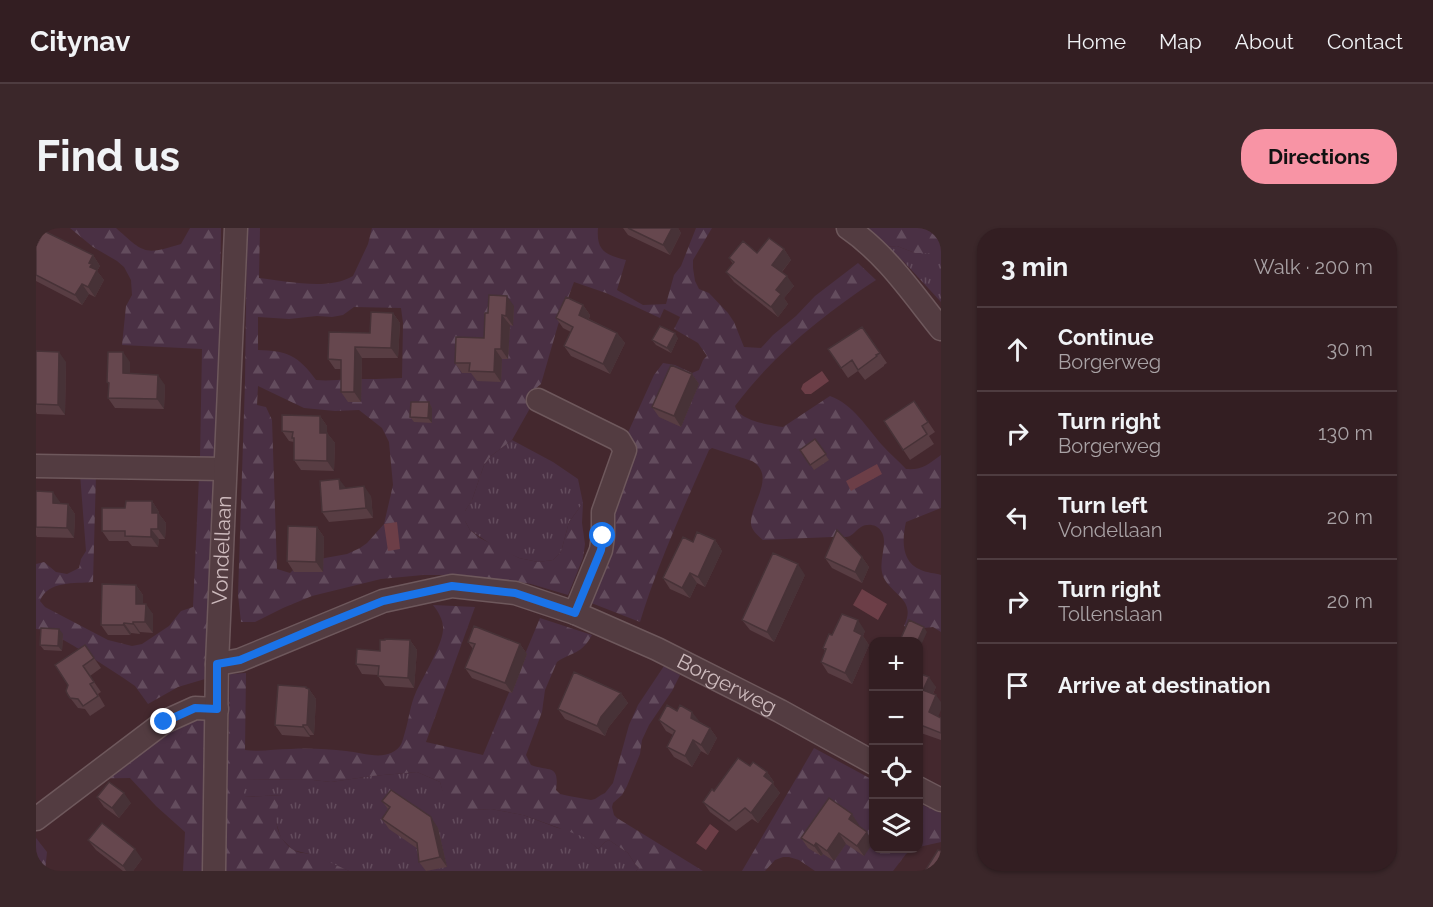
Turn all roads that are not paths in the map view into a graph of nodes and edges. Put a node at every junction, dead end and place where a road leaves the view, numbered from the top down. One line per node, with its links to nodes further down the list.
1 (236, 228): 6 (street, Vondellaan)
2 (848, 228): 3 (street)
3 (941, 329)
4 (538, 400): 7 (street)
5 (36, 466): 6 (street)
6 (225, 469): 8 (street, Vondellaan)
7 (575, 613): 8 (street, Borgerweg); 10 (street, Borgerweg)
8 (217, 664): 9 (street, Vondellaan)
9 (217, 709): 13 (street); 14 (street, Vondellaan)
10 (869, 761)
11 (923, 791): 12 (street)
12 (941, 800)
13 (36, 819)
14 (214, 871)

